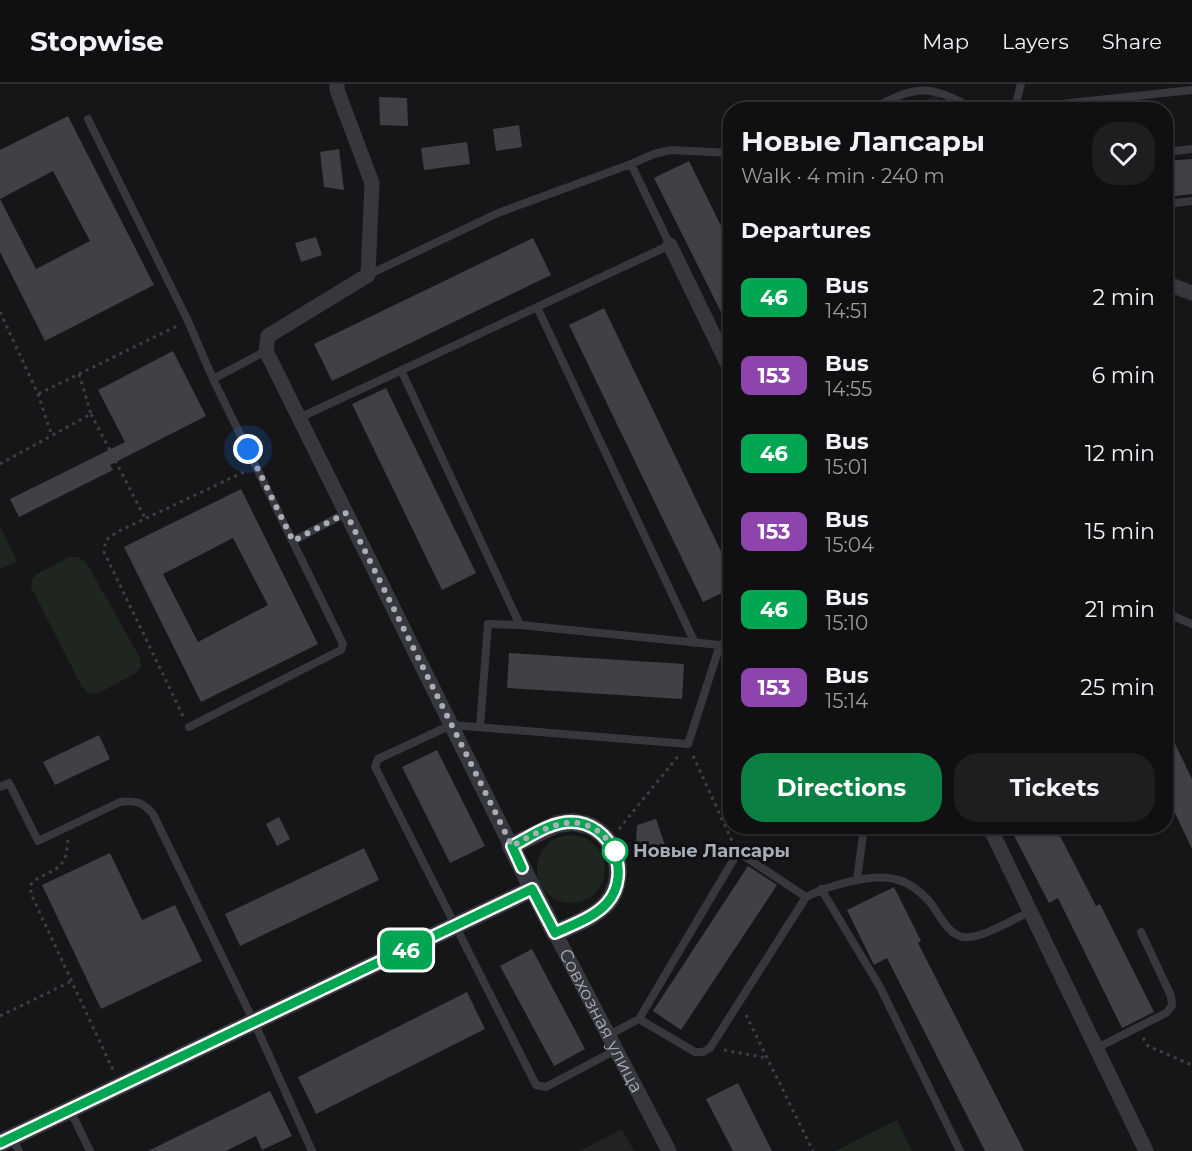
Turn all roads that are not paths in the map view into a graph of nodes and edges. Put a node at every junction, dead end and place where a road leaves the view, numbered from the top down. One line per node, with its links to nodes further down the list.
1 (337, 84): 16 (street)
2 (1021, 84): 6 (lane)
3 (1192, 90): 7 (lane)
4 (886, 102): 5 (lane)
5 (964, 102)
6 (1016, 102)
7 (1080, 102)
8 (88, 119): 23 (lane)
9 (1192, 150): 10 (lane)
10 (1173, 151)
11 (723, 153): 12 (lane)
12 (630, 164): 15 (lane); 16 (lane)
13 (1192, 201): 14 (lane)
14 (1173, 203)
15 (670, 245): 19 (lane); 21 (street)
16 (368, 275): 20 (street)
17 (1173, 286): 18 (street)
18 (1192, 293)
19 (537, 307): 22 (lane); 30 (lane)
20 (266, 351): 23 (lane); 24 (street, Совхозная улица)
21 (723, 355)
22 (400, 370): 24 (lane); 29 (lane)
23 (213, 380): 26 (lane)
24 (299, 418): 25 (street, Совхозная улица)
25 (346, 513): 26 (lane); 33 (street, Совхозная улица)
26 (293, 541): 34 (lane)
27 (1173, 616): 28 (lane)
28 (1192, 624)
29 (520, 625): 30 (lane); 35 (lane)
30 (695, 643): 32 (lane)
31 (723, 644): 32 (lane)
32 (720, 645): 35 (lane)
33 (450, 724): 35 (lane); 39 (street, Совхозная улица); 45 (lane)
34 (189, 727)
35 (480, 727)
36 (0, 787): 49 (lane)
37 (863, 834): 40 (lane)
38 (993, 834): 44 (street)
39 (512, 846): 41 (street, Совхозная улица); 47 (street)
40 (857, 880): 42 (lane); 44 (lane)
41 (532, 889): 45 (street); 47 (street, Совхозная улица)
42 (821, 889): 43 (lane); 58 (lane)
43 (806, 897): 48 (lane); 48 (lane)
44 (1031, 911): 51 (street)
45 (456, 926): 49 (street); 52 (lane)
46 (1141, 932): 51 (lane)
47 (555, 933): 50 (street, Совхозная улица)
48 (639, 1019): 50 (lane)
49 (254, 1022): 53 (street); 56 (lane)
50 (609, 1035): 52 (street, Совхозная улица)
51 (1097, 1048): 59 (street)
52 (616, 1050): 57 (street, Совхозная улица)
53 (70, 1109): 54 (street); 55 (lane)
54 (10, 1144)
55 (90, 1151)
56 (312, 1151)
57 (669, 1151)
58 (960, 1151)
59 (1146, 1151)

